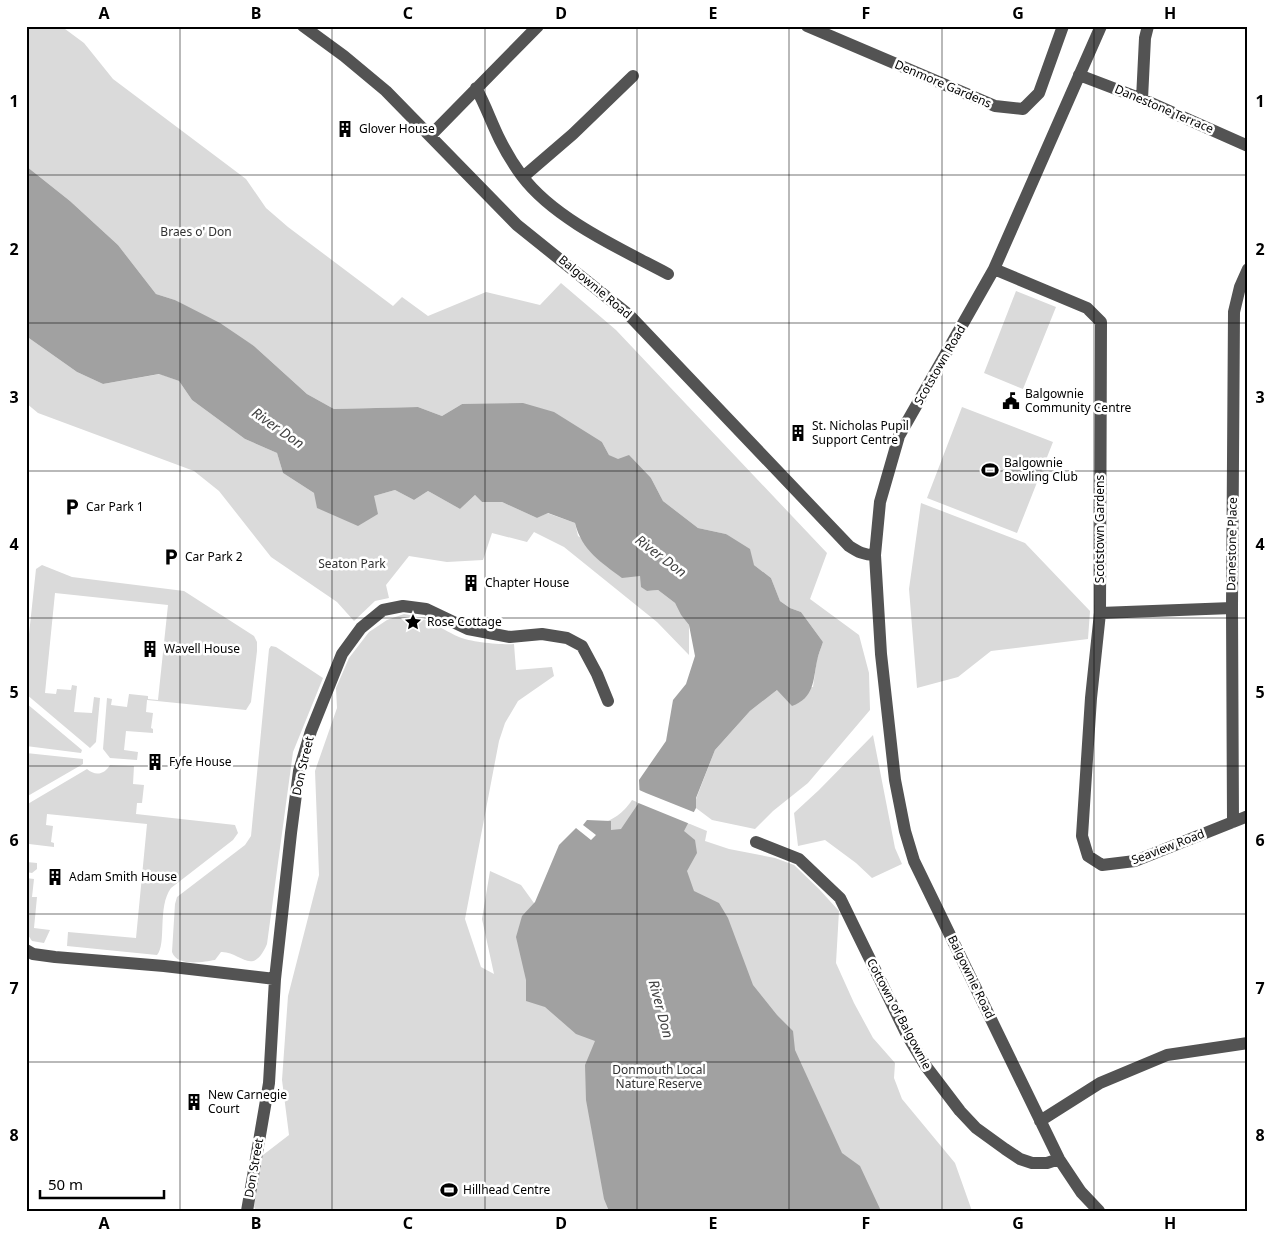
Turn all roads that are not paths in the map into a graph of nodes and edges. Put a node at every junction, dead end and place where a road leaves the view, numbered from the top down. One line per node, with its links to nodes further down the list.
1 (303, 26): 11 (street, Balgownie Road)
2 (538, 26): 9 (street)
3 (807, 26): 4 (street, Denmore Gardens)
4 (1063, 26)
5 (1101, 26): 7 (street, Scotstown Road)
6 (1148, 26): 10 (street)
7 (1079, 75): 10 (street, Danestone Terrace); 15 (street, Scotstown Road)
8 (632, 76): 13 (street)
9 (476, 88): 11 (street); 13 (street)
10 (1142, 99): 12 (street, Danestone Terrace)
11 (430, 136): 17 (street, Balgownie Road)
12 (1248, 146)
13 (523, 177): 16 (street)
14 (1248, 268): 18 (street, Danestone Place)
15 (994, 269): 17 (street, Scotstown Road); 19 (street, Scotstown Gardens)
16 (668, 274)
17 (876, 555): 21 (street, Scotstown Road)
18 (1232, 608): 19 (street); 23 (street, Danestone Place)
19 (1100, 613): 25 (street, Scotstown Gardens)
20 (608, 701): 27 (street, Don Street)
21 (888, 726): 29 (street, Balgownie Road)
22 (1248, 816): 23 (street, Seaview Road)
23 (1233, 822): 25 (street, Seaview Road)
24 (756, 842): 30 (street, Cottown of Balgownie)
25 (1088, 856)
26 (26, 950): 27 (street)
27 (275, 979): 31 (street, Don Street)
28 (1248, 1043): 29 (street)
29 (1040, 1121): 30 (street, Balgownie Road)
30 (1059, 1159): 32 (street, Balgownie Road)
31 (247, 1211)
32 (1099, 1211)

